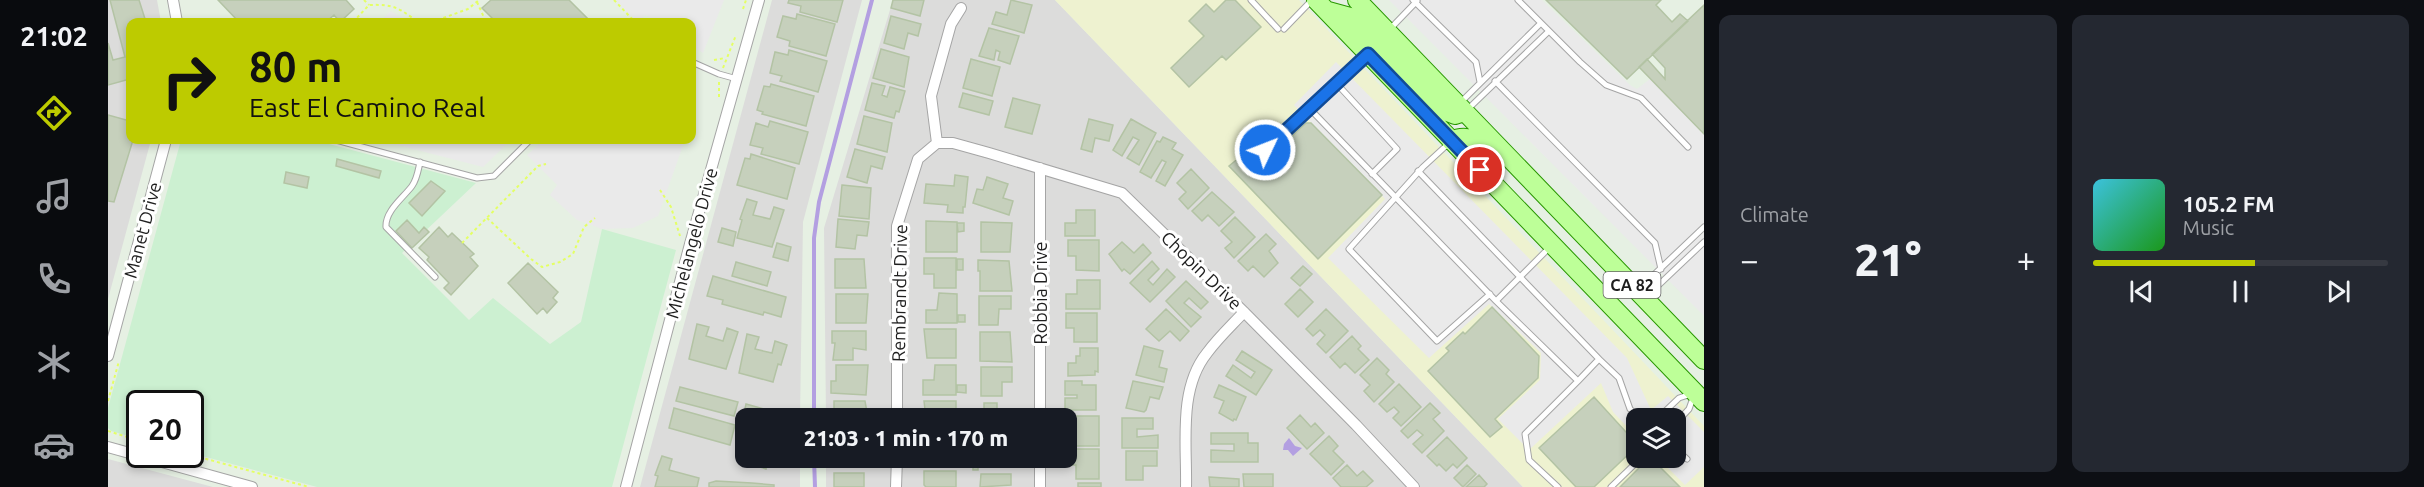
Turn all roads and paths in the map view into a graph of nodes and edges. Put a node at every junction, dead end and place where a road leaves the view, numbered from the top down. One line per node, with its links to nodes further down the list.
1 (173, 0): 13 (street)
2 (364, 0): 11 (path)
3 (614, 0): 18 (path)
4 (759, 0): 26 (street, Michelangelo Drive)
5 (1251, 0): 10 (lane)
6 (1357, 0): 21 (main road, CA 82)
7 (1518, 0): 19 (lane)
8 (478, 1): 16 (path); 17 (path)
9 (1416, 1): 21 (lane); 28 (lane)
10 (1318, 4): 22 (main road, CA 82); 30 (main road)
11 (369, 5): 14 (path); 15 (path)
12 (961, 8): 33 (street)
13 (176, 18)
14 (357, 18)
15 (412, 18)
16 (443, 18)
17 (484, 18)
18 (631, 18)
19 (1541, 23): 20 (lane); 28 (lane)
20 (1549, 31): 27 (lane); 37 (lane)
21 (1387, 32): 30 (main road, CA 82)
22 (1368, 54): 29 (lane); 32 (main road, CA 82)
23 (725, 58): 24 (path)
24 (714, 60)
25 (696, 64): 26 (lane)
26 (737, 79): 80 (street, Michelangelo Drive)
27 (1495, 81): 30 (lane); 54 (lane)
28 (1480, 82): 30 (lane)
29 (1337, 84): 31 (lane); 43 (lane)
30 (1461, 108): 46 (main road, CA 82)
31 (1310, 109): 38 (lane); 43 (lane)
32 (1451, 141): 42 (lane); 46 (main road); 53 (main road, CA 82)
33 (937, 143): 41 (street, Chopin Drive); 66 (street, Rembrandt Drive)
34 (165, 144): 61 (street, Manet Drive)
35 (351, 144): 39 (lane)
36 (526, 144): 39 (lane)
37 (1688, 147)
38 (1265, 150)
39 (420, 162): 55 (lane)
40 (546, 164): 47 (path)
41 (1040, 168): 60 (street, Chopin Drive); 67 (street, Robbia Drive)
42 (1418, 171): 45 (lane); 56 (lane)
43 (1372, 174): 45 (lane)
44 (660, 190): 50 (path)
45 (1395, 197): 57 (lane); 57 (lane)
46 (1560, 210): 58 (main road, CA 82)
47 (488, 218): 48 (path); 52 (path)
48 (596, 218)
49 (1704, 227): 54 (lane)
50 (681, 239)
51 (1704, 242): 58 (lane)
52 (462, 243)
53 (1552, 245): 56 (lane); 65 (main road, CA 82)
54 (1661, 268): 58 (lane)
55 (435, 277)
56 (1519, 278): 59 (lane); 62 (lane)
57 (1490, 294): 59 (lane)
58 (1641, 294): 63 (main road, CA 82)
59 (1496, 301): 64 (lane)
60 (1244, 312): 83 (street); 84 (street, Chopin Drive)
61 (108, 356)
62 (1599, 359): 64 (lane); 68 (lane)
63 (1704, 360)
64 (1578, 381): 85 (lane)
65 (1700, 398): 69 (lane); 70 (lane)
66 (897, 408)
67 (1040, 408)
68 (1630, 408)
69 (1669, 408)
70 (1686, 412)
71 (108, 431): 72 (path)
72 (126, 437)
73 (108, 447): 78 (street)
74 (204, 458): 79 (path)
75 (897, 468): 81 (street)
76 (1040, 468): 82 (street)
77 (1631, 468): 86 (lane)
78 (252, 487)
79 (309, 487)
80 (626, 487)
81 (897, 487)
82 (1040, 487)
83 (1186, 487)
84 (1414, 487)
85 (1558, 487)
86 (1611, 487)

